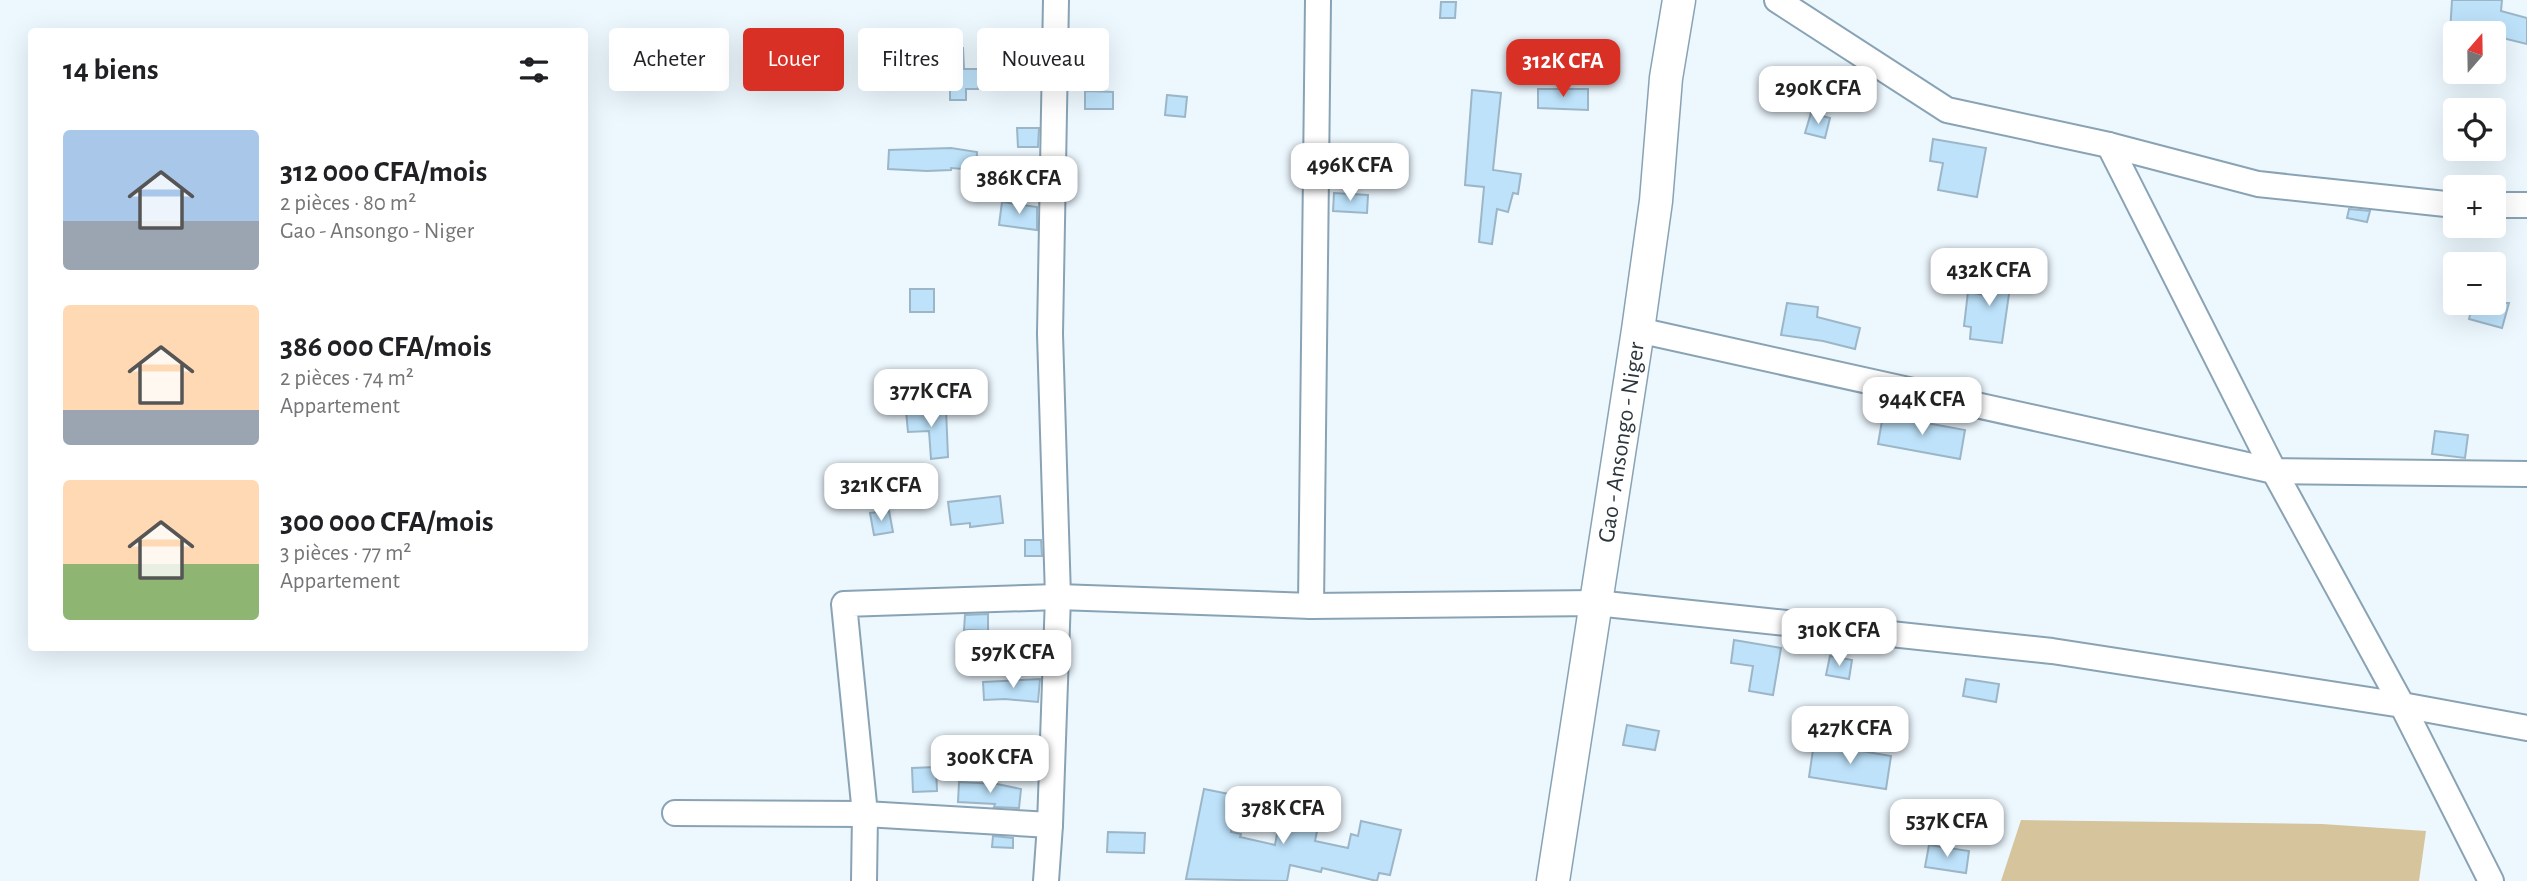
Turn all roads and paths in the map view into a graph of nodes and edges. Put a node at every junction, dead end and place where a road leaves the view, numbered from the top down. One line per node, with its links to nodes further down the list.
1 (1056, 0): 12 (street)
2 (1318, 0): 14 (street)
3 (1679, 0): 9 (main road, Gao - Ansongo - Niger)
4 (1777, 0): 5 (street)
5 (2109, 145): 6 (street); 10 (street)
6 (2443, 204)
7 (2506, 205): 8 (street)
8 (2527, 205)
9 (1638, 330): 10 (street); 13 (main road, Gao - Ansongo - Niger)
10 (2274, 471): 11 (street); 15 (street)
11 (2527, 474)
12 (1058, 597): 14 (street); 18 (street); 19 (street)
13 (1596, 603): 14 (street); 15 (street); 22 (main road, Gao - Ansongo - Niger)
14 (1311, 607)
15 (2402, 705): 16 (street); 23 (street)
16 (2527, 728)
17 (675, 813): 18 (street)
18 (865, 814): 19 (street); 20 (street)
19 (1050, 825): 21 (street)
20 (864, 881)
21 (1046, 881)
22 (1553, 881)
23 (2491, 881)

